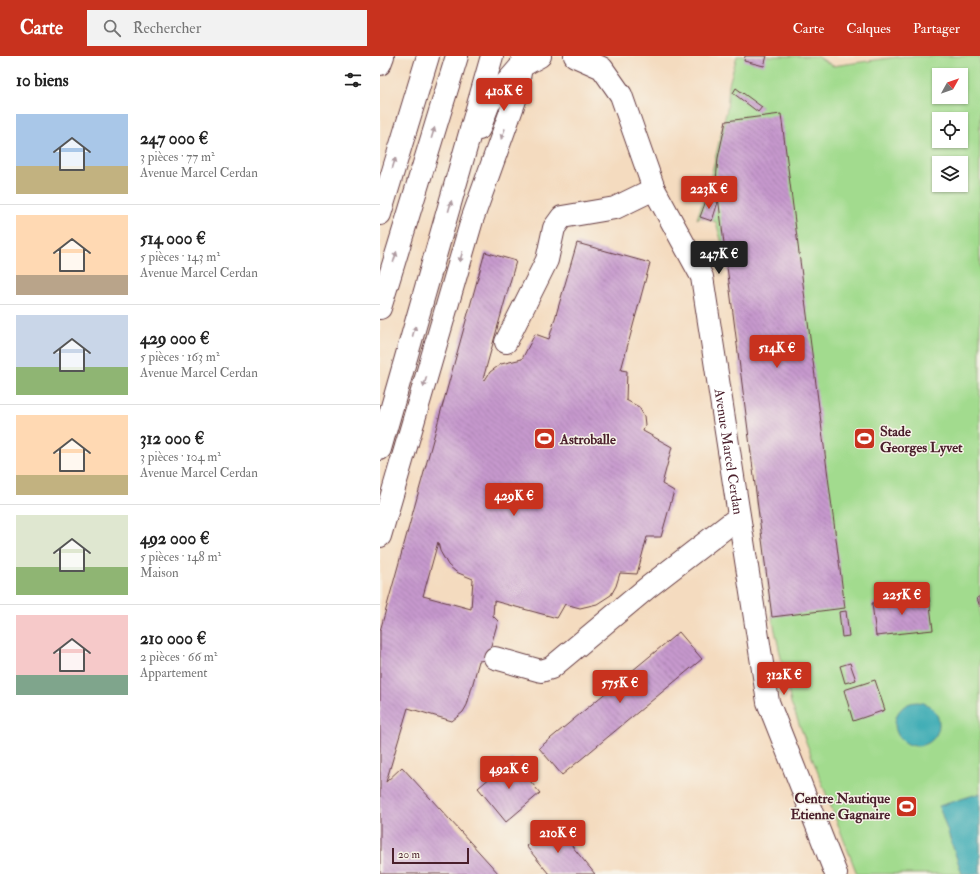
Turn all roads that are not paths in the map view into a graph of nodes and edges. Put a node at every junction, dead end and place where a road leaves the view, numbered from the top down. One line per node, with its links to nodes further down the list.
1 (383, 56): 8 (main road)
2 (428, 56): 11 (main road, one-way to 2)
3 (456, 56): 12 (main road, one-way to 3)
4 (492, 56): 9 (main road)
5 (540, 56): 7 (main road)
6 (575, 56): 10 (main road, Avenue Marcel Cerdan)
7 (522, 62): 9 (main road); 16 (main road, one-way to 16)
8 (380, 64)
9 (464, 156): 14 (main road, one-way to 9)
10 (654, 189): 13 (main road); 15 (main road, Avenue Marcel Cerdan)
11 (380, 214)
12 (380, 308)
13 (506, 342)
14 (380, 449)
15 (739, 517): 17 (main road); 18 (main road, Avenue Marcel Cerdan)
16 (380, 536)
17 (495, 658)
18 (836, 874)

